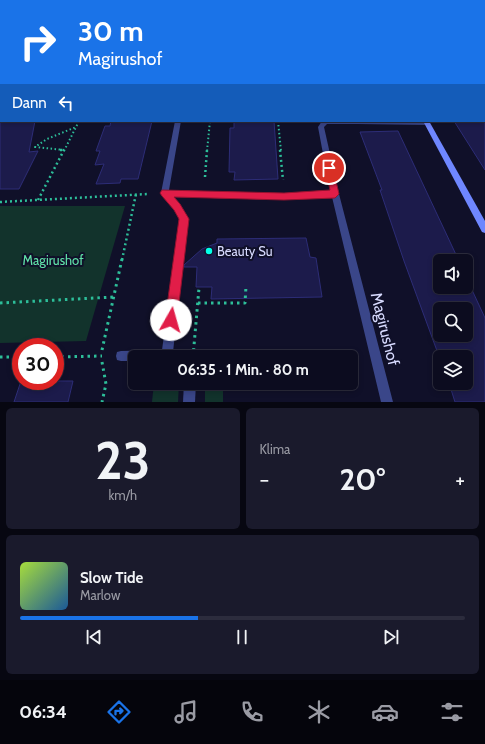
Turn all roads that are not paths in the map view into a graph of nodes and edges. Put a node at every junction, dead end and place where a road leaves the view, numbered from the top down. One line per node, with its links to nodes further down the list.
1 (178, 122): 3 (street)
2 (426, 122): 4 (street, Magirushof); 5 (main road)
3 (165, 193): 4 (street); 6 (street)
4 (335, 194): 11 (street, Magirushof)
5 (485, 229)
6 (170, 350)
7 (121, 356): 8 (street)
8 (128, 356)
9 (190, 390): 10 (street)
10 (189, 402)
11 (388, 402)

